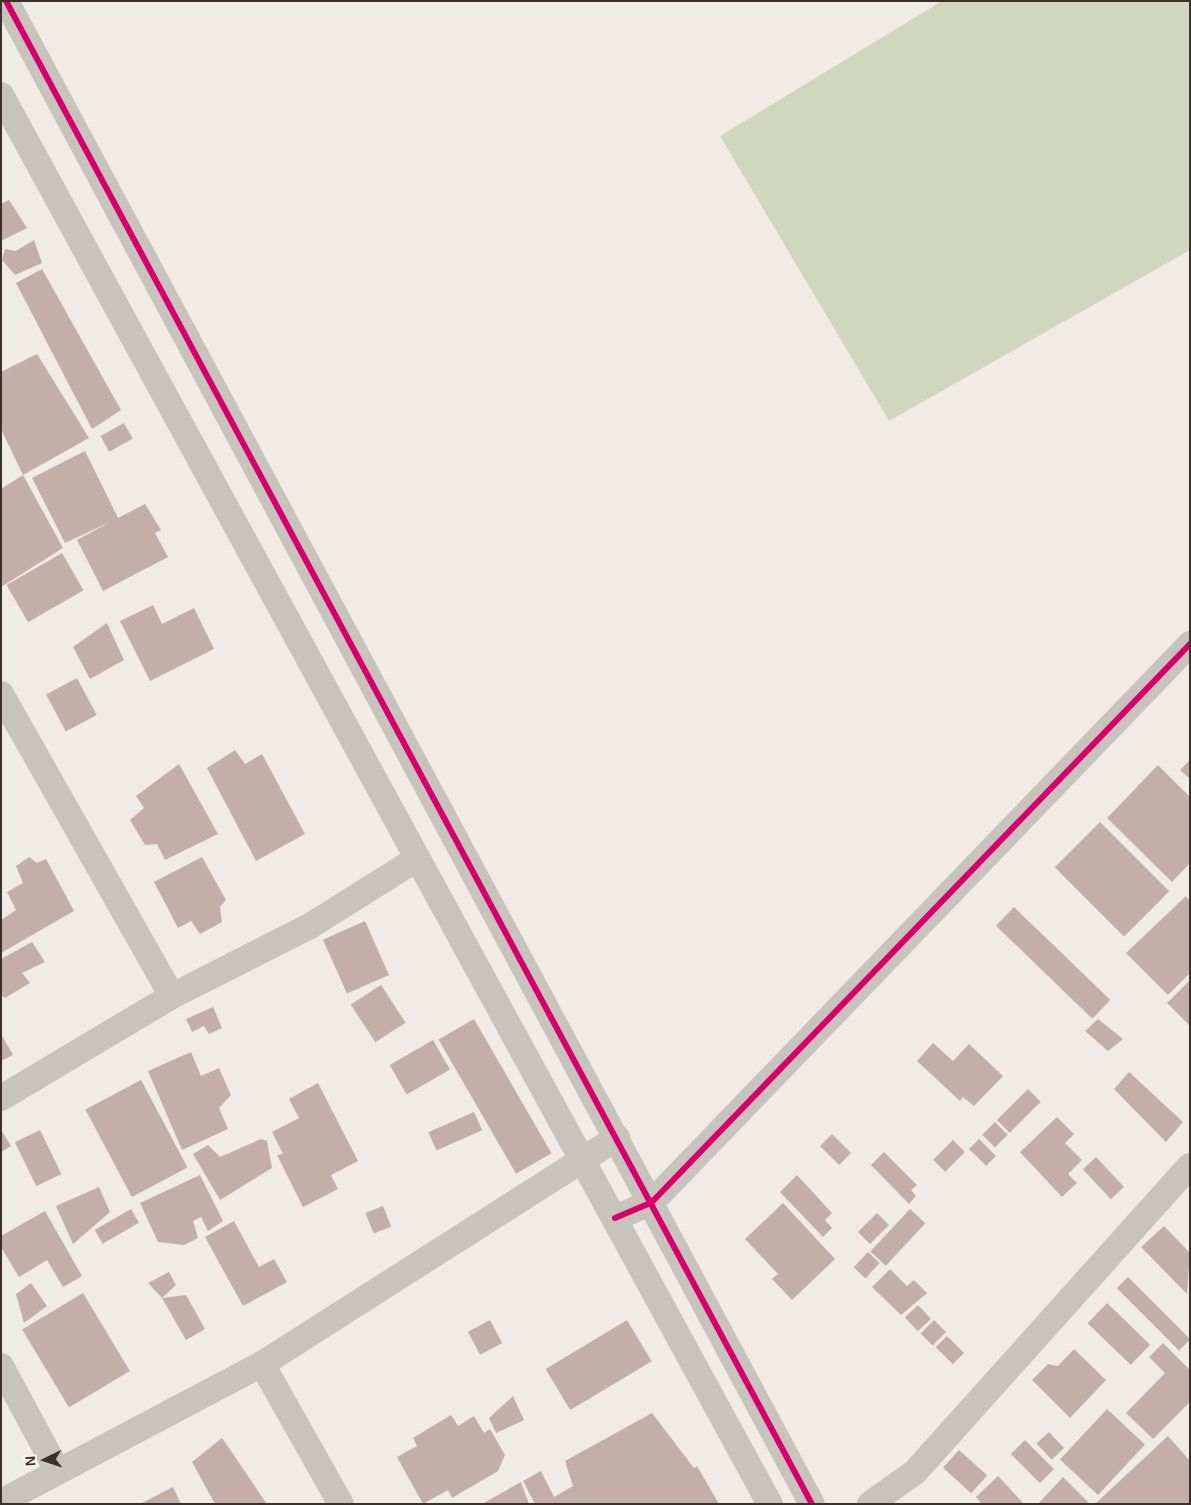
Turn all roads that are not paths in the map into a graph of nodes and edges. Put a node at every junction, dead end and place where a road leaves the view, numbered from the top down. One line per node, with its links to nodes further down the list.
1 (6, 1): 8 (street)
2 (1, 95): 5 (street)
3 (1190, 644): 11 (street)
4 (1, 694): 6 (street)
5 (417, 859): 6 (street); 9 (street)
6 (172, 996): 7 (street)
7 (1, 1098)
8 (617, 1138): 9 (street); 11 (street)
9 (584, 1160): 12 (street); 13 (street)
10 (1190, 1166): 20 (street)
11 (651, 1203): 12 (street); 19 (street)
12 (615, 1218): 18 (street)
13 (262, 1364): 15 (street); 17 (street)
14 (1, 1366): 15 (street)
15 (57, 1470): 16 (street)
16 (1, 1502)
17 (341, 1504)
18 (770, 1504)
19 (812, 1504)
20 (870, 1504)

